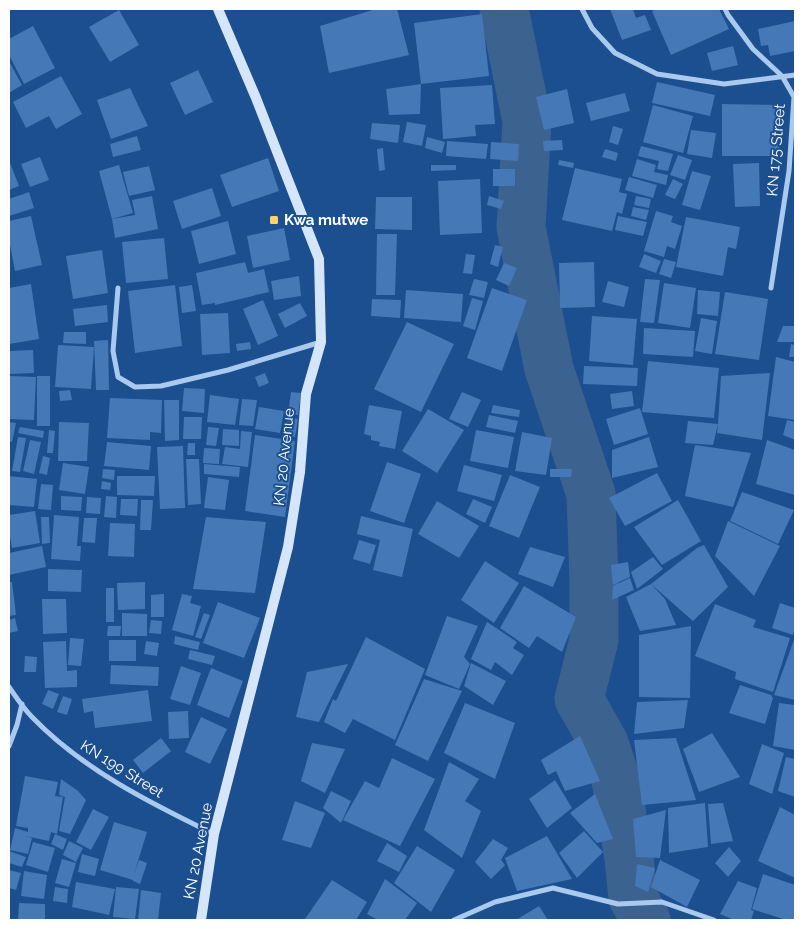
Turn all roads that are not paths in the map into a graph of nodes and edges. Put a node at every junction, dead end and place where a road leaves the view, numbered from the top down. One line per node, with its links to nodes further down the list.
1 (218, 9): 8 (main road, KN 20 Avenue)
2 (582, 9): 5 (street)
3 (725, 9): 5 (street, KN 175 Street)
4 (795, 75): 5 (street)
5 (782, 76): 7 (street, KN 175 Street)
6 (118, 288): 8 (street)
7 (771, 288)
8 (321, 342): 12 (main road, KN 20 Avenue)
9 (9, 687): 10 (street, KN 199 Street)
10 (22, 704): 11 (street); 12 (street, KN 199 Street)
11 (9, 746)
12 (214, 834): 13 (main road, KN 20 Avenue)
13 (201, 920)
14 (454, 920): 15 (street)
15 (714, 920)

